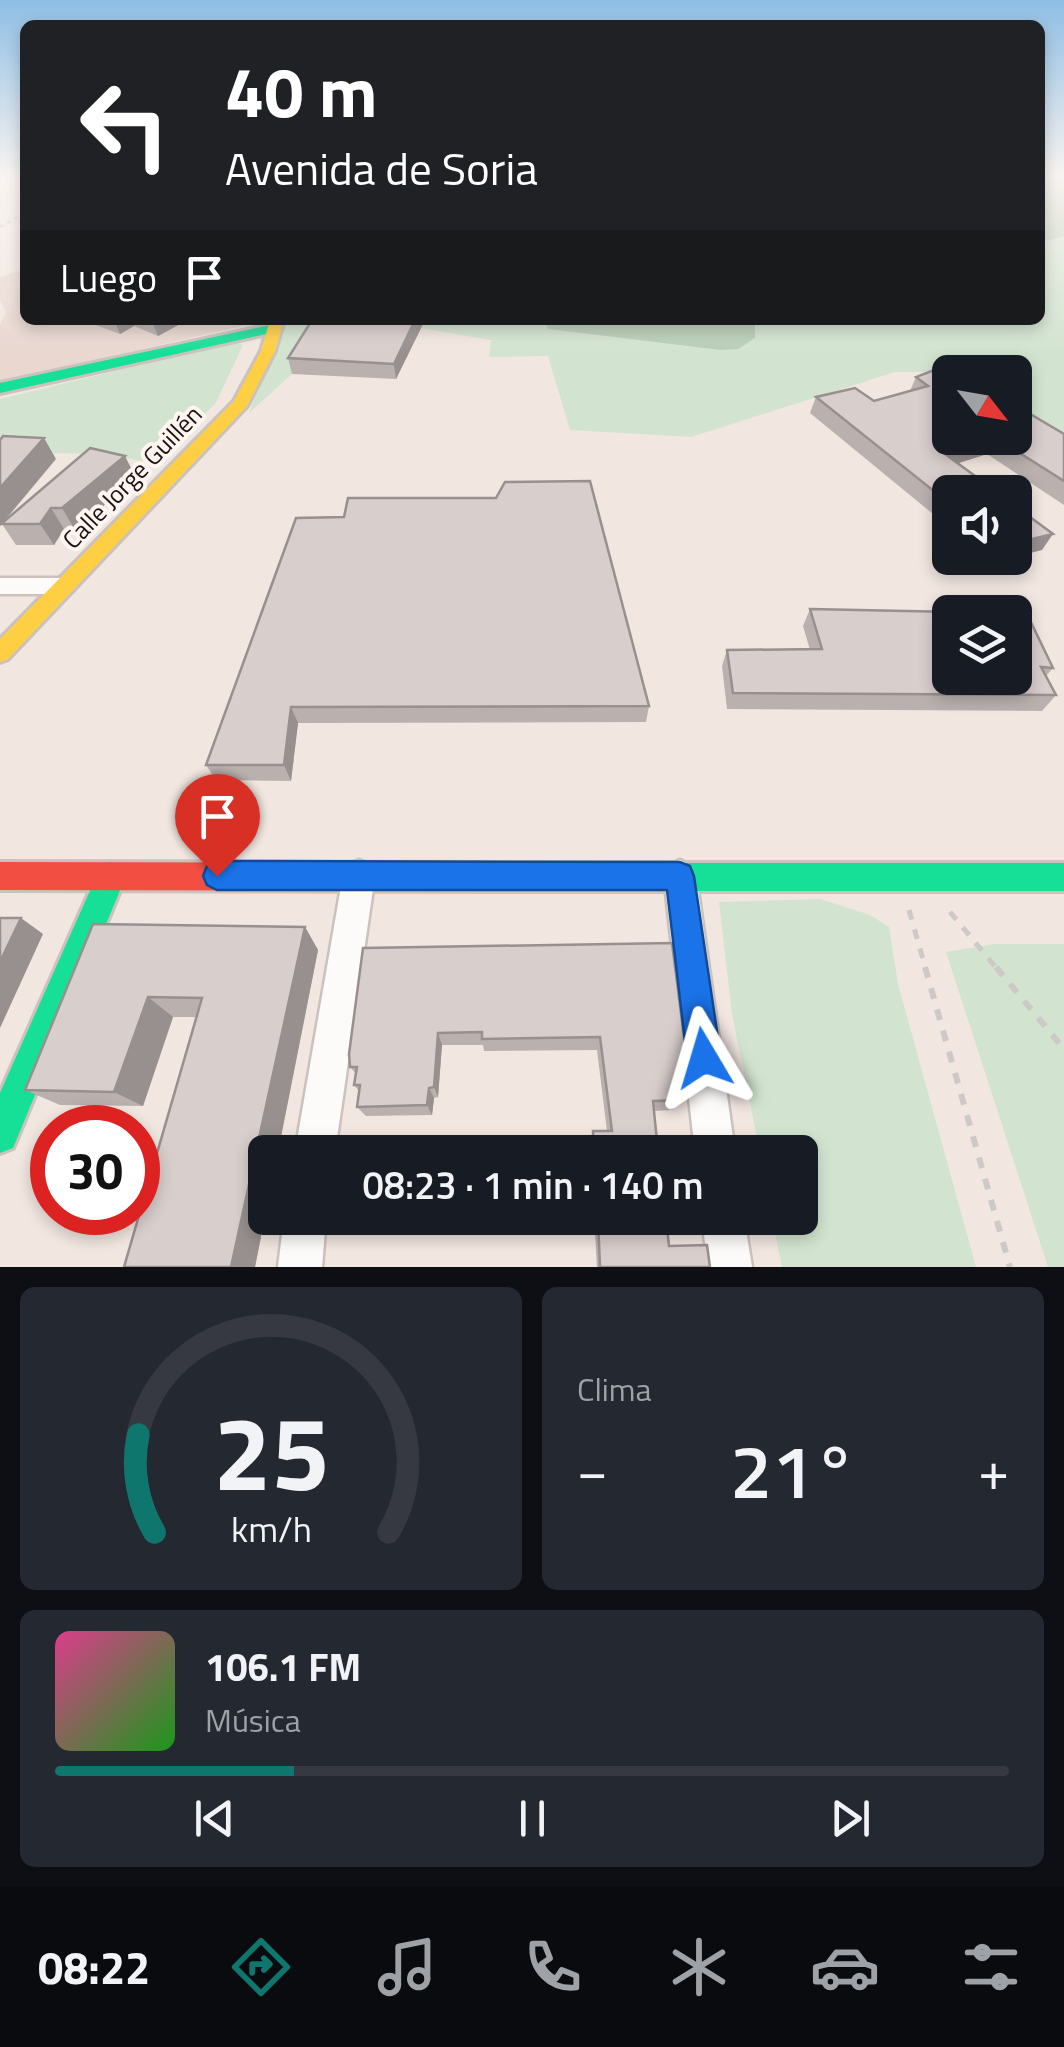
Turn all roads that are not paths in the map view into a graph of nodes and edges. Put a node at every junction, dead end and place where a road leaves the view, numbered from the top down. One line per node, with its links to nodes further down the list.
1 (272, 325): 3 (street)
2 (276, 325): 5 (street, Calle Jorge Guillén)
3 (0, 388)
4 (0, 586): 5 (street)
5 (65, 586): 6 (street, Calle Jorge Guillén)
6 (0, 654)
7 (0, 876): 8 (street)
8 (111, 876): 9 (street); 12 (street)
9 (359, 876): 10 (street); 13 (street)
10 (680, 876): 11 (street); 14 (street)
11 (1064, 878)
12 (0, 1135)
13 (318, 1135)
14 (713, 1135)
15 (303, 1235): 17 (street)
16 (726, 1235): 18 (street)
17 (300, 1267)
18 (730, 1267)

